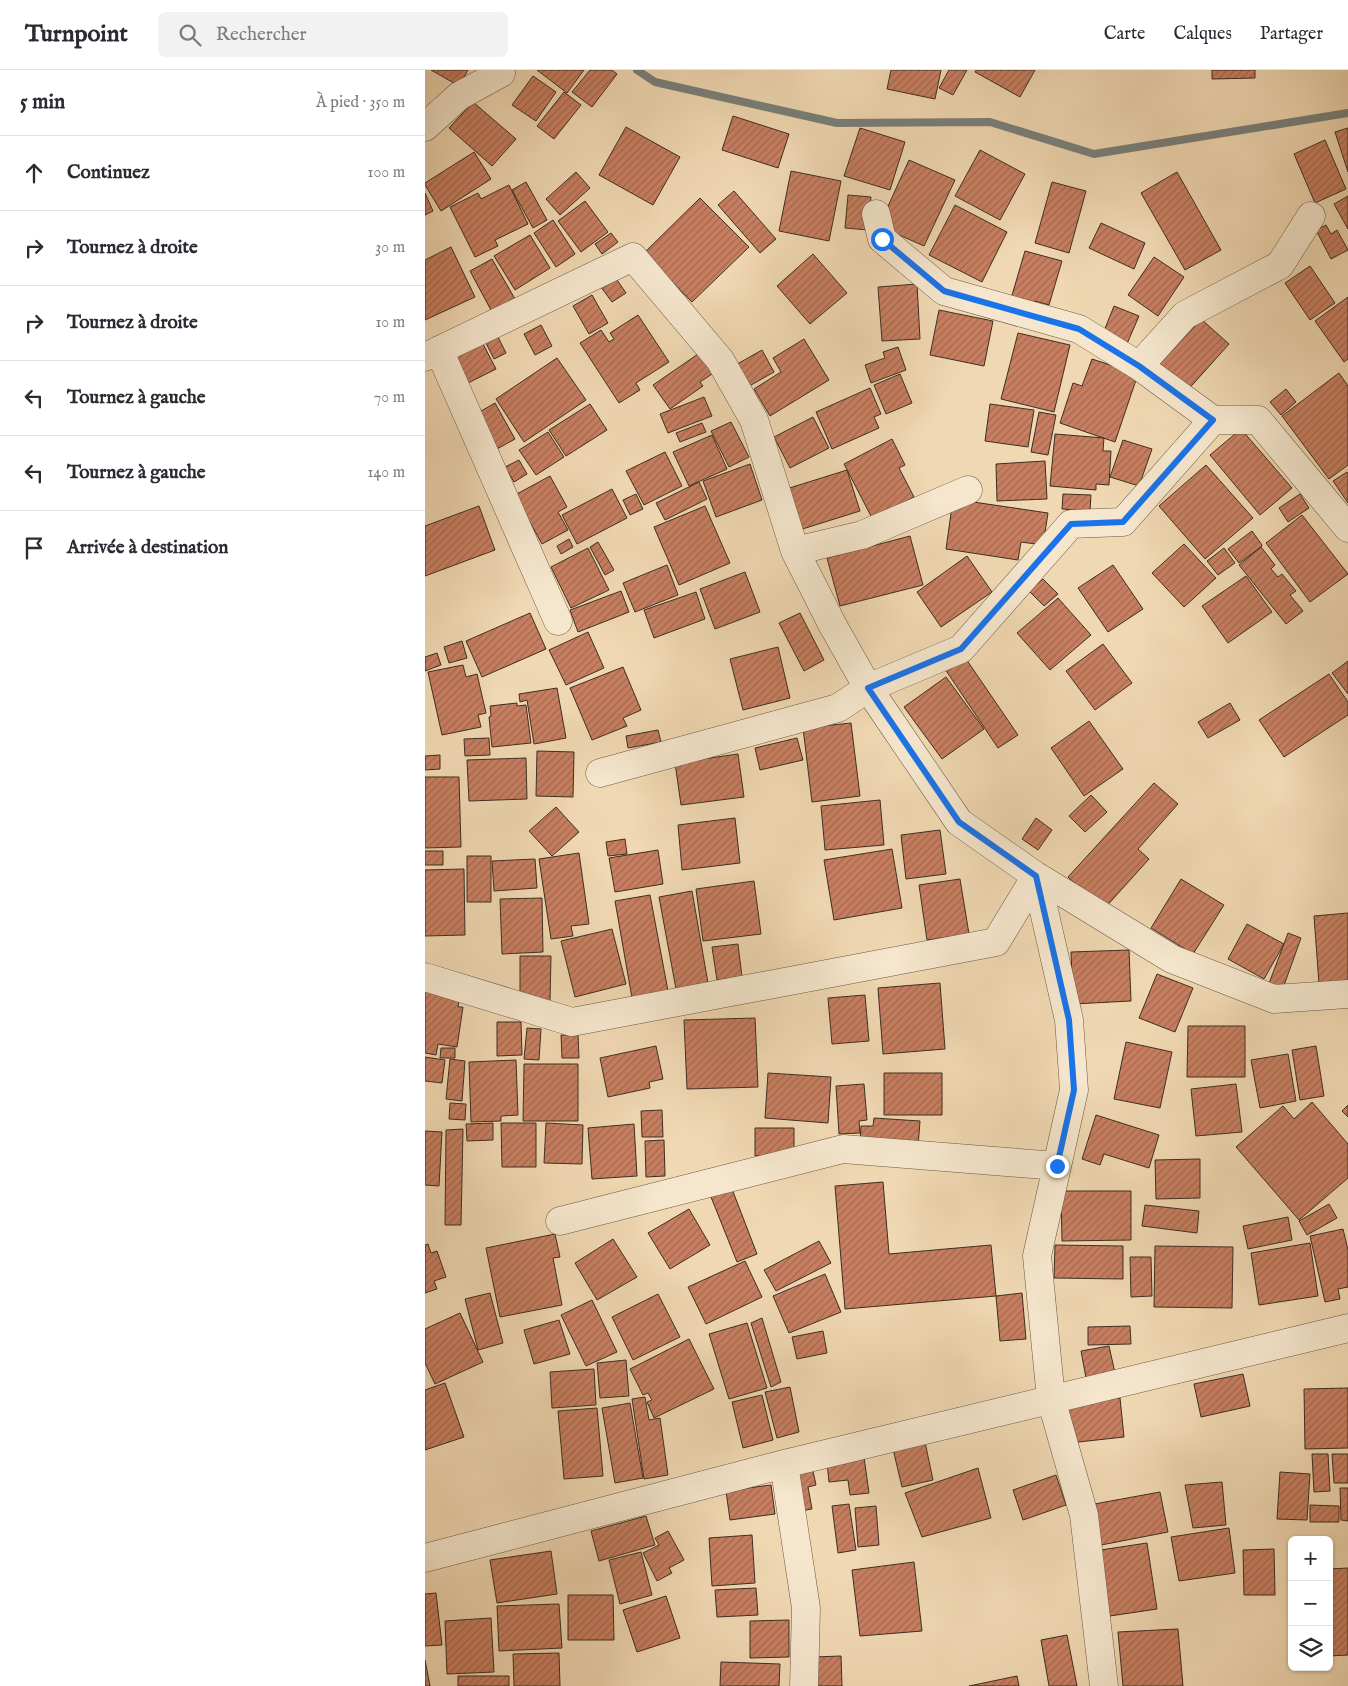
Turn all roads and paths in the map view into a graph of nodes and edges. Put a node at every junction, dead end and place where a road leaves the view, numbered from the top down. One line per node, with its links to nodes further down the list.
1 (501, 73): 2 (street)
2 (425, 127)
3 (876, 214): 6 (street)
4 (1311, 216): 6 (street)
5 (432, 354): 10 (street); 11 (street)
6 (1139, 366): 7 (street)
7 (1213, 420): 9 (street); 12 (street)
8 (968, 490): 10 (street)
9 (1348, 528)
10 (795, 551): 12 (street)
11 (558, 621)
12 (868, 688): 13 (street); 14 (street)
13 (600, 773)
14 (1036, 876): 15 (street); 16 (street); 17 (street)
15 (425, 977)
16 (1348, 994)
17 (1057, 1166): 18 (street); 20 (street)
18 (560, 1222)
19 (1348, 1328): 20 (street)
20 (1051, 1399): 21 (street); 24 (street)
21 (784, 1464): 22 (street); 23 (street)
22 (425, 1558)
23 (804, 1686)
24 (1104, 1686)

